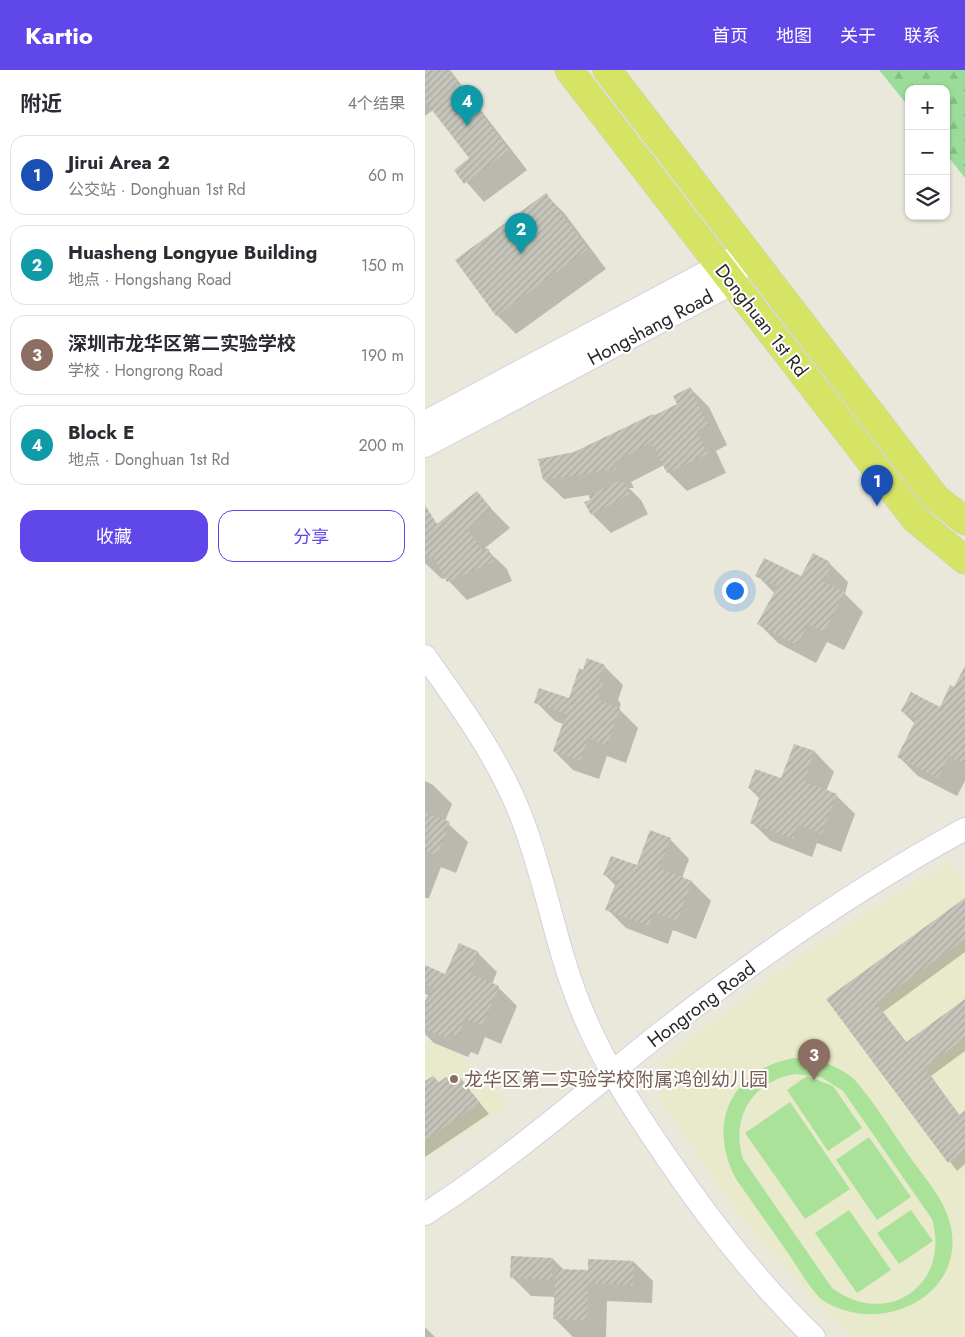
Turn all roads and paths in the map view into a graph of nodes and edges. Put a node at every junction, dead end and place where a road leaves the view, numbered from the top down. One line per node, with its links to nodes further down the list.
1 (569, 70): 4 (main road, Donghuan 1st Rd)
2 (607, 70): 3 (main road, Donghuan 1st Rd)
3 (747, 251): 4 (street, Hongshang Road); 7 (main road, Donghuan 1st Rd)
4 (726, 274): 5 (street, Hongshang Road); 6 (street, Hongshang Road); 8 (main road, Donghuan 1st Rd)
5 (425, 422)
6 (425, 446)
7 (965, 522)
8 (965, 560)
9 (425, 656): 11 (street)
10 (961, 838): 11 (street, Hongrong Road)
11 (612, 1073): 12 (street, Hongrong Road); 13 (street)
12 (425, 1214)
13 (814, 1337)

